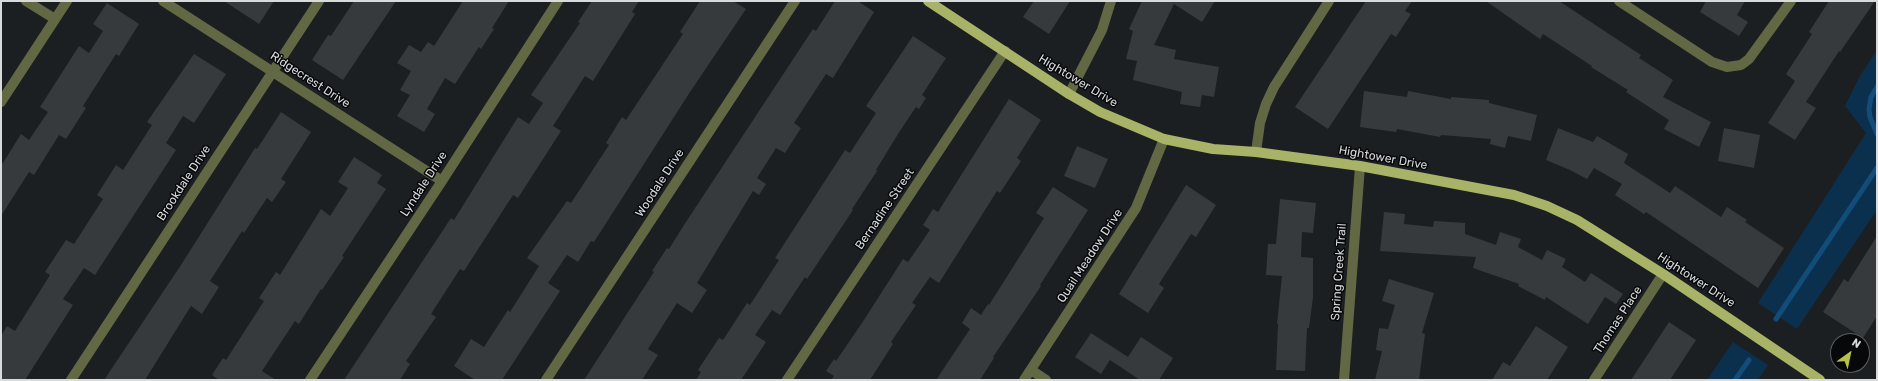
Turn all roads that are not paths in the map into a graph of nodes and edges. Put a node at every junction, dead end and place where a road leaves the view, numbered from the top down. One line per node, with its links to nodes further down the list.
1 (26, 1): 12 (street)
2 (67, 1): 12 (street)
3 (163, 1): 14 (street, Ridgecrest Drive)
4 (319, 1): 14 (street, Brookdale Drive)
5 (558, 1): 20 (street, Lyndale Drive)
6 (795, 1): 25 (street, Woodale Drive)
7 (928, 1): 13 (main road, Hightower Drive)
8 (1110, 1): 15 (street)
9 (1330, 1): 18 (street)
10 (1619, 1): 11 (street)
11 (1791, 1)
12 (55, 19): 16 (street)
13 (1005, 51): 15 (main road, Hightower Drive); 26 (street, Bernadine Street)
14 (273, 72): 20 (street, Ridgecrest Drive); 23 (street, Brookdale Drive)
15 (1069, 94): 17 (main road, Hightower Drive)
16 (1, 102)
17 (1164, 139): 18 (main road, Hightower Drive); 22 (street, Quail Meadow Drive)
18 (1256, 152): 19 (main road, Hightower Drive)
19 (1360, 166): 21 (main road, Hightower Drive); 29 (street, Spring Creek Trail)
20 (442, 181): 24 (street, Lyndale Drive)
21 (1663, 274): 30 (street, Thomas Place); 31 (main road, Hightower Drive)
22 (1031, 370): 27 (street, Quail Meadow Drive); 28 (street)
23 (71, 380)
24 (310, 380)
25 (546, 380)
26 (787, 380)
27 (1024, 380)
28 (1046, 380)
29 (1344, 380)
30 (1594, 380)
31 (1820, 380)

